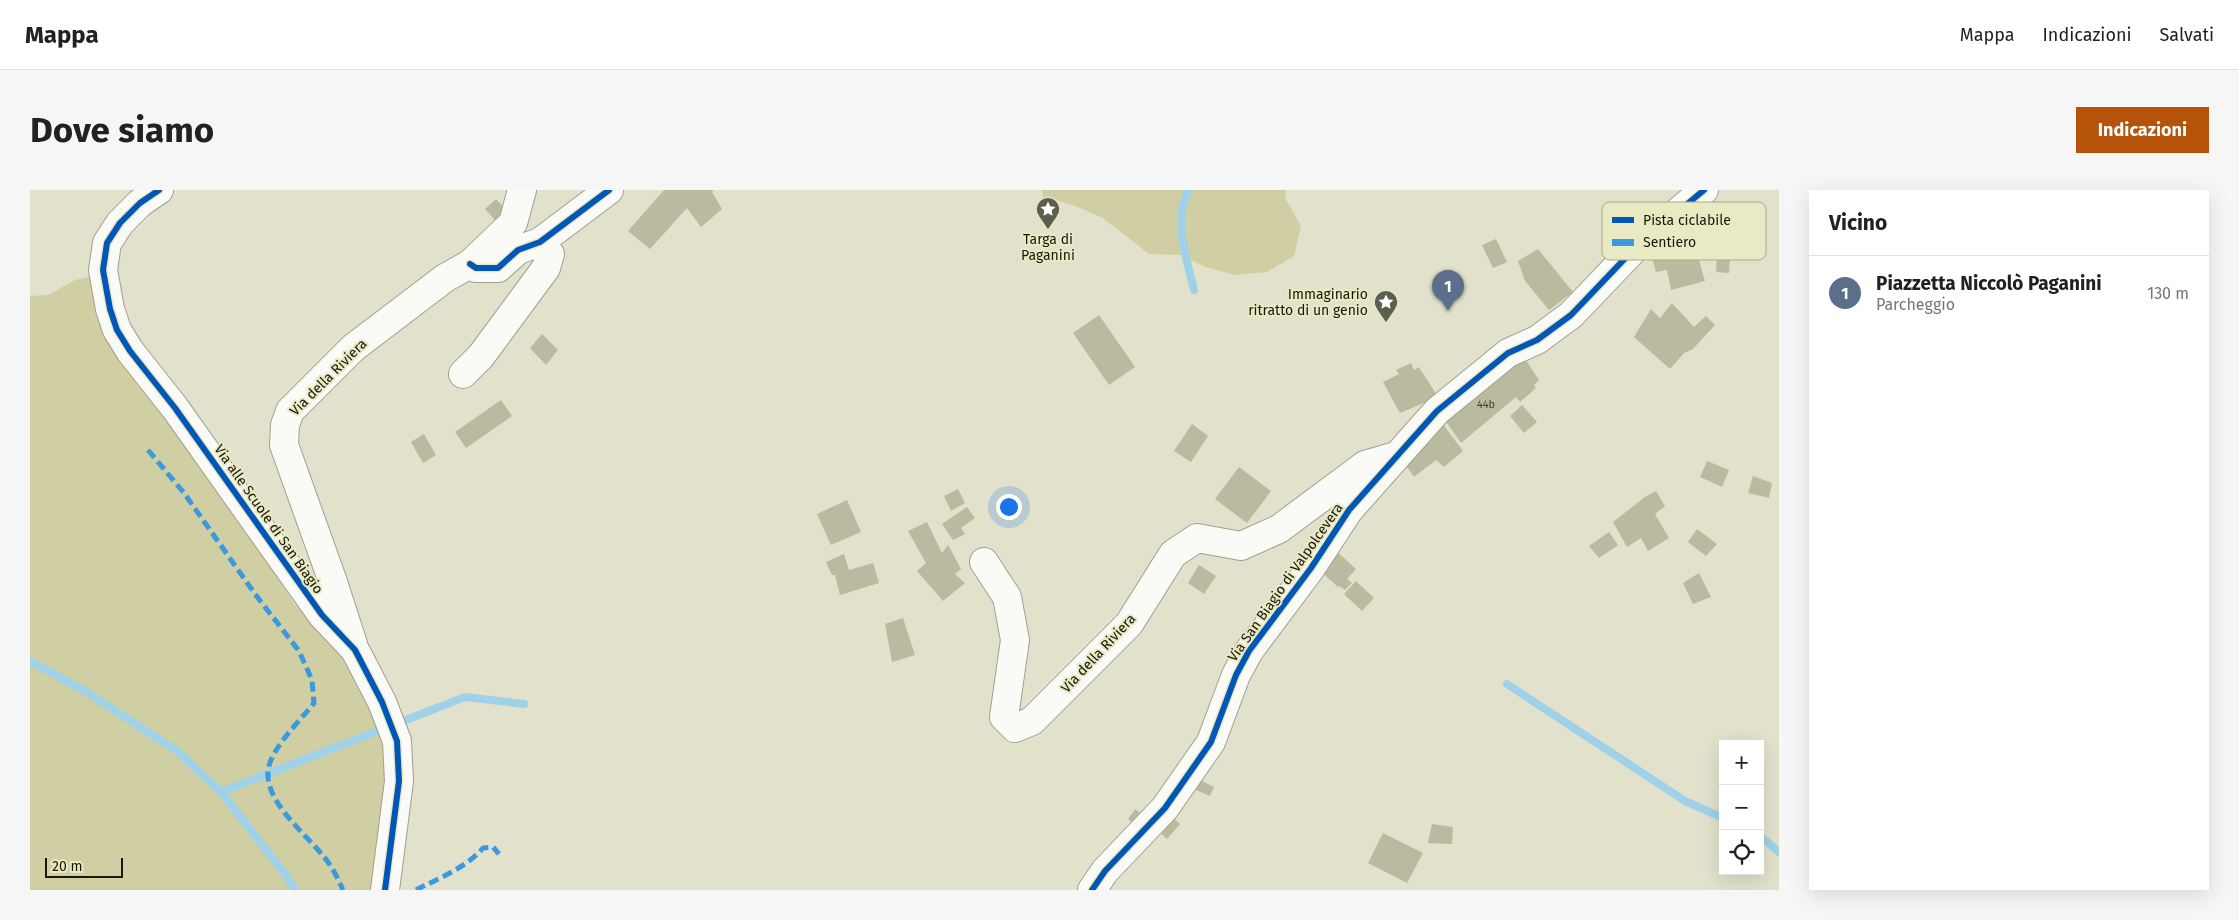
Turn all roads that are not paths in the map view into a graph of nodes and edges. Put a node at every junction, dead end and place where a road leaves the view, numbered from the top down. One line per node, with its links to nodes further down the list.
1 (159, 190): 12 (street, Via alle Scuole di San Biagio)
2 (522, 190): 8 (street, Via della Riviera)
3 (608, 190): 6 (street)
4 (1704, 190): 5 (street, Via San Biagio di Valpolcevera)
5 (1690, 202)
6 (540, 242): 8 (street); 9 (street)
7 (1624, 260): 10 (street, Via San Biagio di Valpolcevera)
8 (470, 264): 12 (street, Via della Riviera)
9 (463, 374)
10 (1398, 455): 11 (street, Via della Riviera); 14 (street, Via San Biagio di Valpolcevera)
11 (984, 562)
12 (355, 650): 13 (street, Via alle Scuole di San Biagio)
13 (384, 890)
14 (1092, 890)

